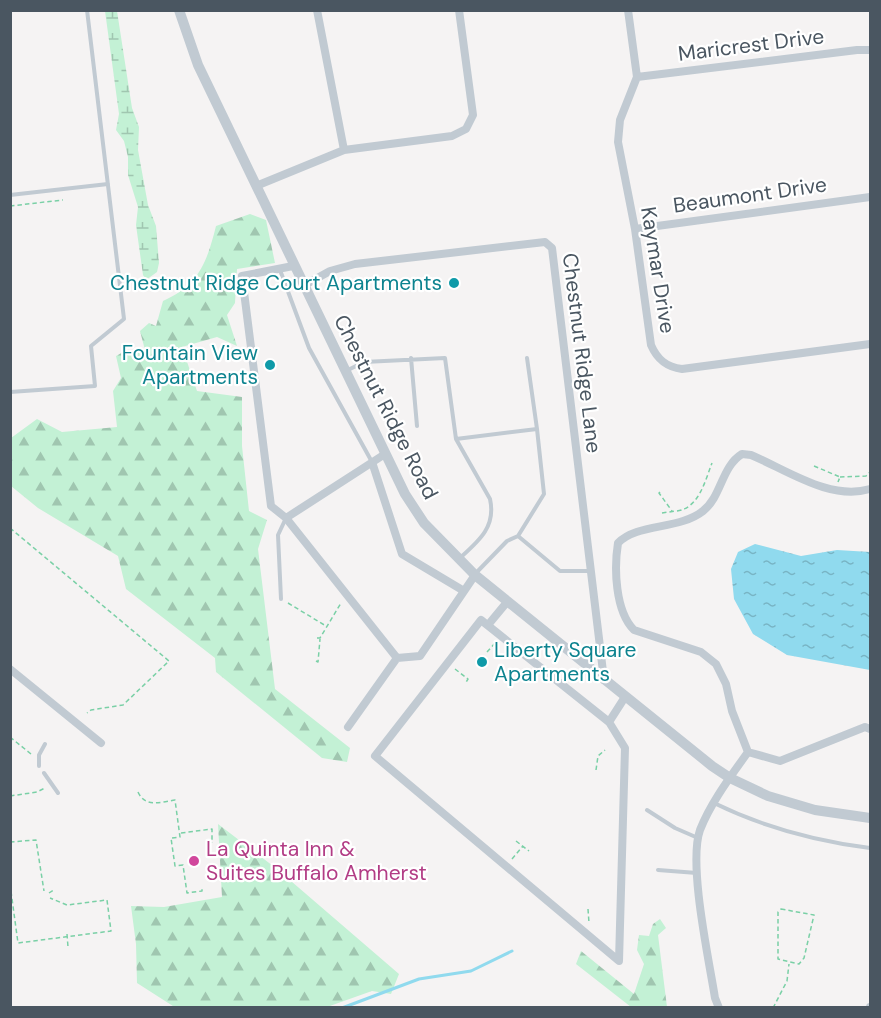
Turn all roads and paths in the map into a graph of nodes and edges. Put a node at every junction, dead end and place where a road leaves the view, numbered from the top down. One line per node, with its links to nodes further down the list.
1 (87, 10): 9 (lane)
2 (179, 10): 10 (street, Chestnut Ridge Road)
3 (317, 10): 8 (street)
4 (459, 10): 8 (street)
5 (628, 10): 7 (street, Kaymar Drive)
6 (870, 51): 7 (street, Maricrest Drive)
7 (637, 77): 17 (street, Kaymar Drive)
8 (344, 150): 10 (street)
9 (108, 184): 11 (lane); 25 (lane)
10 (256, 186): 18 (street, Chestnut Ridge Road)
11 (10, 195)
12 (870, 197): 17 (street, Beaumont Drive)
13 (63, 200): 14 (path)
14 (30, 204): 15 (path); 16 (path)
15 (10, 206)
16 (31, 208)
17 (635, 229): 21 (street, Kaymar Drive)
18 (293, 267): 19 (street); 20 (street, Chestnut Ridge Road)
19 (280, 269): 30 (lane); 40 (street)
20 (303, 286): 24 (street, Chestnut Ridge Road); 44 (street, Chestnut Ridge Lane)
21 (870, 344)
22 (411, 358): 24 (lane); 26 (lane); 28 (lane)
23 (526, 358): 27 (lane)
24 (345, 372): 29 (street, Chestnut Ridge Road)
25 (10, 392)
26 (417, 426)
27 (537, 429): 28 (lane); 42 (lane)
28 (456, 439): 43 (lane)
29 (385, 454): 30 (street); 43 (street, Chestnut Ridge Road)
30 (372, 462): 40 (street); 46 (street)
31 (712, 463): 38 (path)
32 (814, 466): 34 (path)
33 (870, 472): 34 (path)
34 (840, 477): 35 (path)
35 (835, 489): 36 (street); 70 (street)
36 (870, 489)
37 (660, 492): 39 (path)
38 (677, 511)
39 (673, 512)
40 (286, 518): 47 (lane); 55 (street)
41 (10, 528): 62 (path)
42 (518, 536): 44 (lane); 45 (lane)
43 (458, 560): 45 (street, Chestnut Ridge Road)
44 (591, 571): 59 (street, Chestnut Ridge Lane)
45 (475, 575): 46 (street); 48 (street, Chestnut Ridge Road)
46 (464, 591): 55 (street)
47 (281, 599)
48 (507, 602): 51 (street); 59 (street, Chestnut Ridge Road)
49 (288, 603): 52 (path)
50 (340, 605): 52 (path)
51 (488, 625): 53 (street); 57 (street)
52 (327, 626): 56 (path)
53 (501, 636): 54 (path); 63 (street)
54 (488, 652)
55 (397, 658): 64 (street)
56 (316, 661)
57 (447, 663): 60 (path); 95 (street)
58 (10, 669): 67 (street)
59 (604, 681): 61 (street, Chestnut Ridge Road)
60 (465, 684)
61 (625, 697): 63 (street); 75 (street, Chestnut Ridge Road)
62 (87, 713)
63 (609, 722): 107 (street)
64 (348, 727)
65 (870, 729): 70 (street)
66 (10, 736): 71 (path)
67 (101, 743)
68 (45, 744): 72 (lane)
69 (605, 750): 73 (path)
70 (748, 752): 75 (street)
71 (32, 759)
72 (39, 766)
73 (596, 770)
74 (44, 773): 79 (lane)
75 (730, 778): 82 (street); 84 (street, Chestnut Ridge Road)
76 (45, 785): 80 (path)
77 (22, 790): 80 (path)
78 (138, 792): 85 (path)
79 (58, 793)
80 (24, 794): 81 (path)
81 (10, 796)
82 (714, 803): 86 (street); 93 (lane)
83 (647, 810): 86 (lane)
84 (870, 818)
85 (180, 834): 90 (path); 100 (path)
86 (699, 838): 97 (street)
87 (16, 841): 89 (path); 91 (path); 102 (path)
88 (516, 841): 92 (path)
89 (10, 842)
90 (212, 843)
91 (16, 845)
92 (523, 846): 94 (path); 95 (path)
93 (870, 848)
94 (529, 851)
95 (507, 866): 107 (street)
96 (658, 870): 97 (lane)
97 (697, 873): 110 (street)
98 (10, 884): 101 (path)
99 (55, 889): 103 (path)
100 (202, 889)
101 (12, 891): 106 (path)
102 (44, 891)
103 (49, 893)
104 (50, 898): 106 (path)
105 (588, 909): 107 (path)
106 (67, 935): 108 (path)
107 (590, 936)
108 (68, 947)
109 (789, 964): 109 (path); 111 (path)
110 (719, 1008)
111 (773, 1008)

